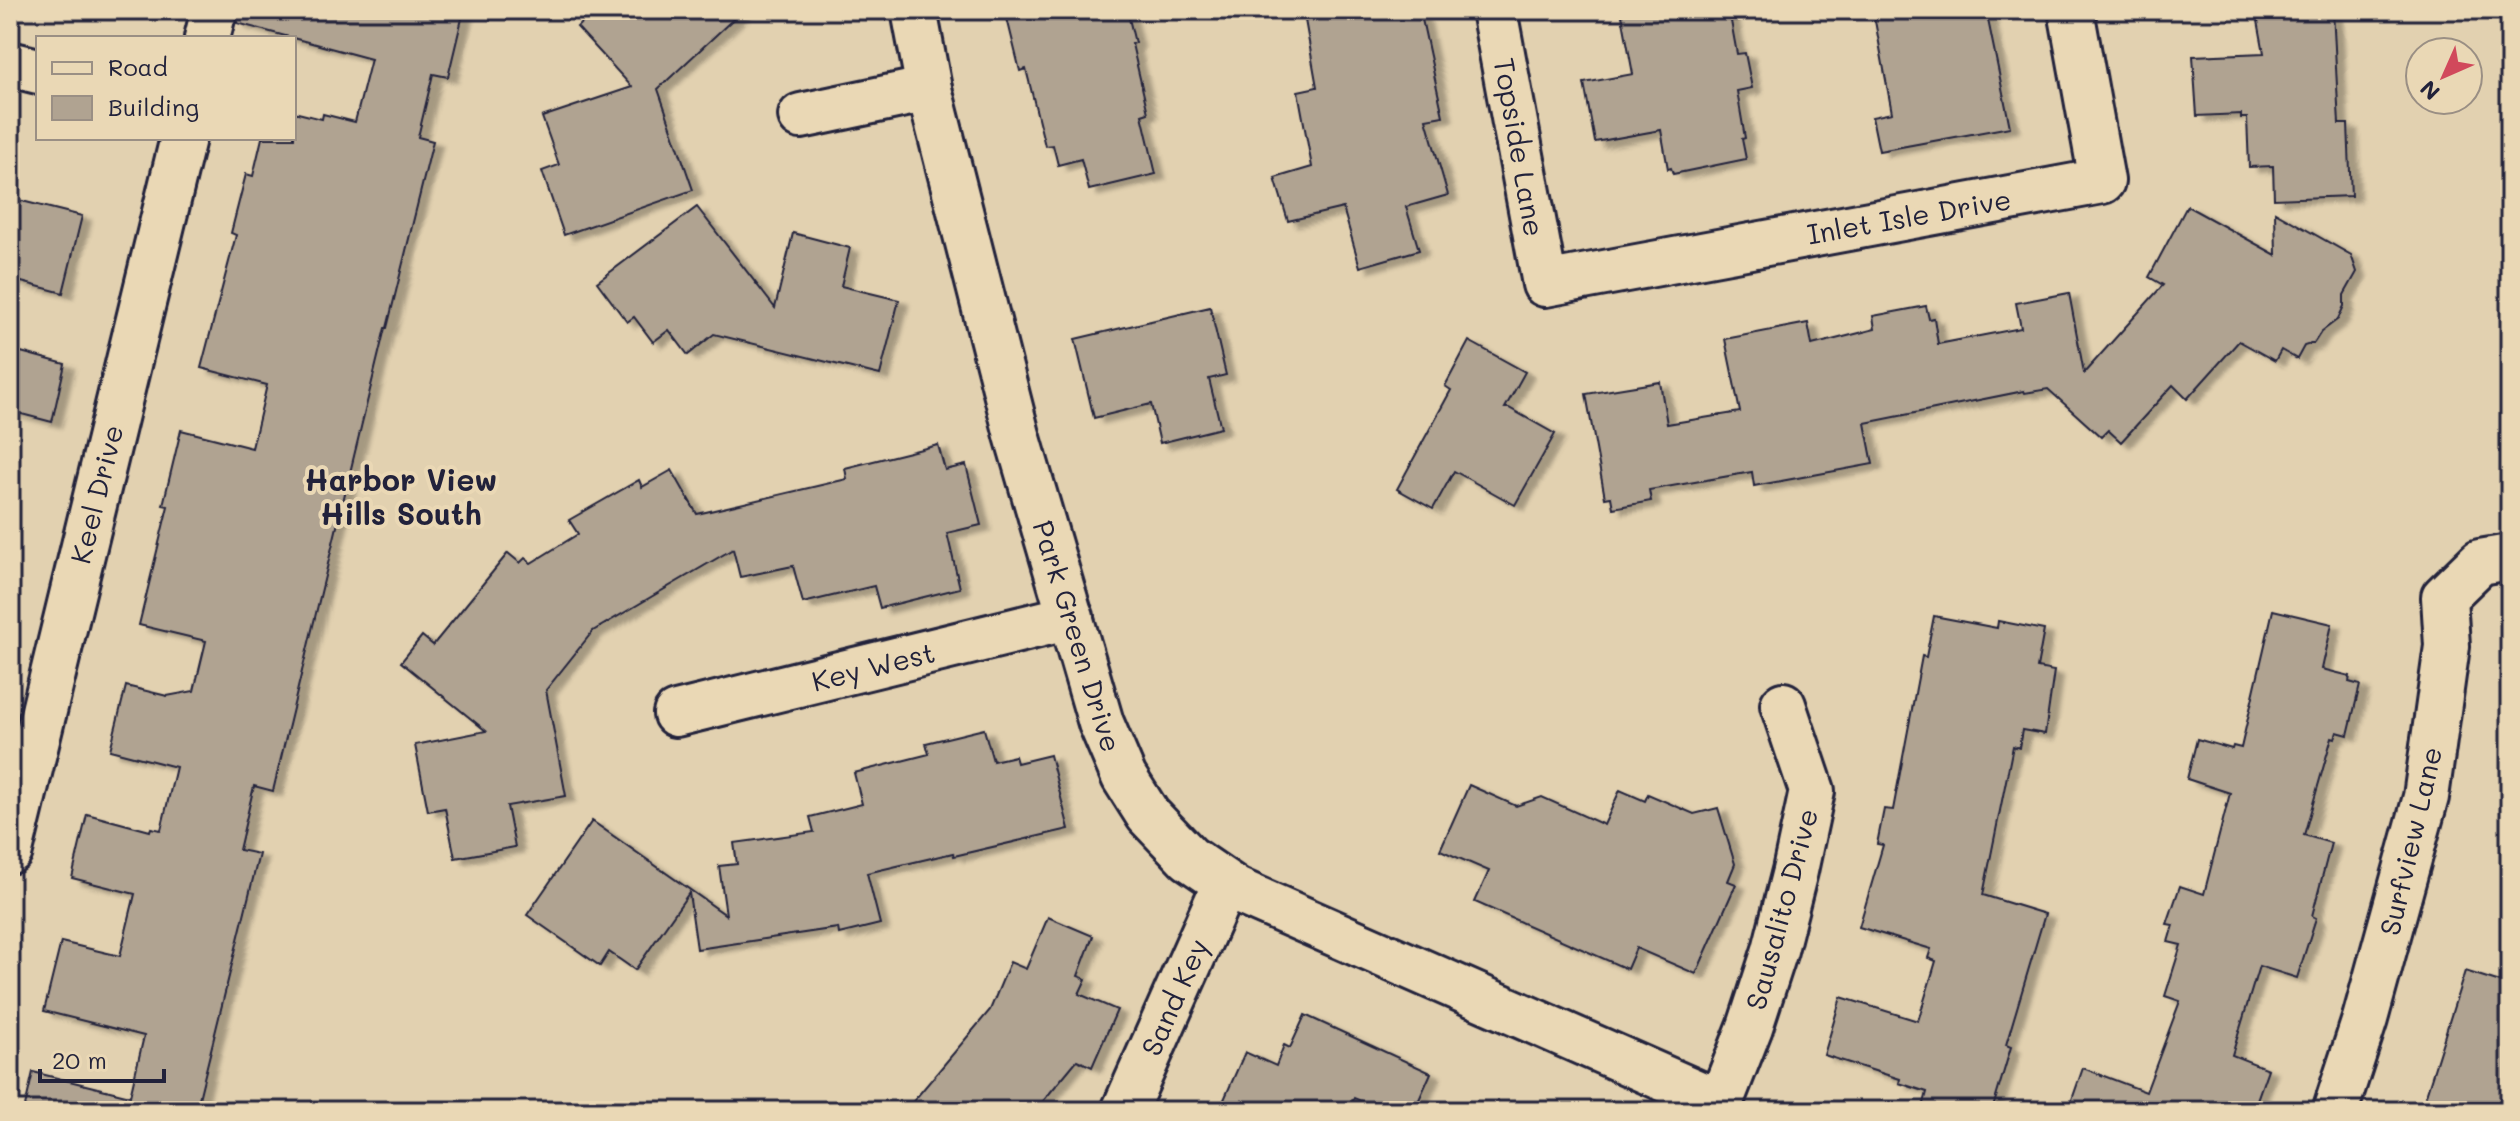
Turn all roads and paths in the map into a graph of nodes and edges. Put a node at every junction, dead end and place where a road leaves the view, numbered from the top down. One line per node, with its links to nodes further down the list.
1 (214, 10): 5 (street)
2 (914, 10): 8 (street, Park Green Drive)
3 (1494, 10): 11 (street, Topside Lane)
4 (2071, 10): 11 (street, Inlet Isle Drive)
5 (208, 36)
6 (10, 64): 7 (street)
7 (36, 70)
8 (929, 89): 9 (street); 13 (street, Park Green Drive)
9 (801, 116)
10 (183, 140): 16 (street, Keel Drive)
11 (1545, 284)
12 (2510, 557): 20 (street, Surfview Lane)
13 (1071, 617): 15 (street, Key West); 17 (street, Park Green Drive)
14 (1783, 705): 18 (street, Sausalito Drive)
15 (676, 714)
16 (10, 851)
17 (1225, 884): 18 (street, Park Green Drive); 19 (street, Sand Key)
18 (1718, 1107)
19 (1124, 1111)
20 (2335, 1111)

